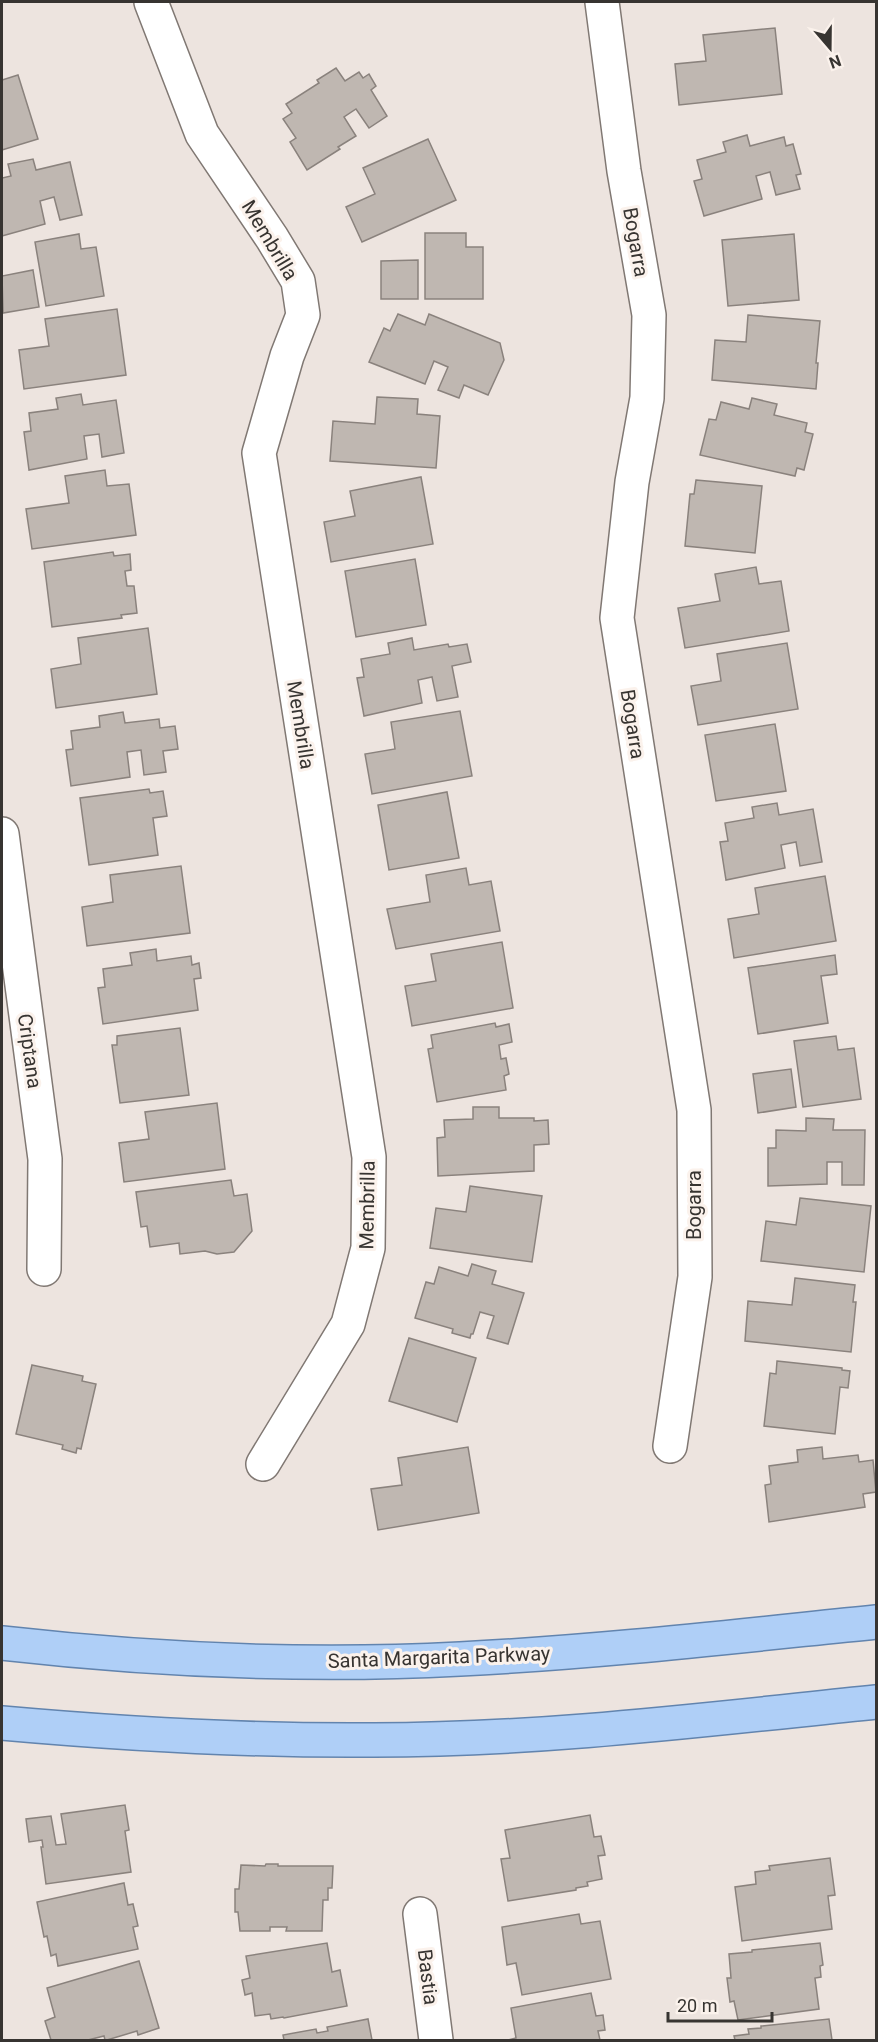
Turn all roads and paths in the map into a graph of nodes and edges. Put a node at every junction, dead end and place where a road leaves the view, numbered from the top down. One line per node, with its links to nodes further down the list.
1 (151, 2): 6 (street, Membrilla)
2 (602, 2): 5 (street, Bogarra)
3 (2, 834): 4 (street, Criptana)
4 (44, 1269)
5 (670, 1446)
6 (263, 1464)
7 (876, 1622): 8 (main road, Santa Margarita Parkway)
8 (2, 1643)
9 (876, 1702): 10 (main road)
10 (2, 1723)
11 (420, 1914): 12 (street, Bastia)
12 (436, 2040)

